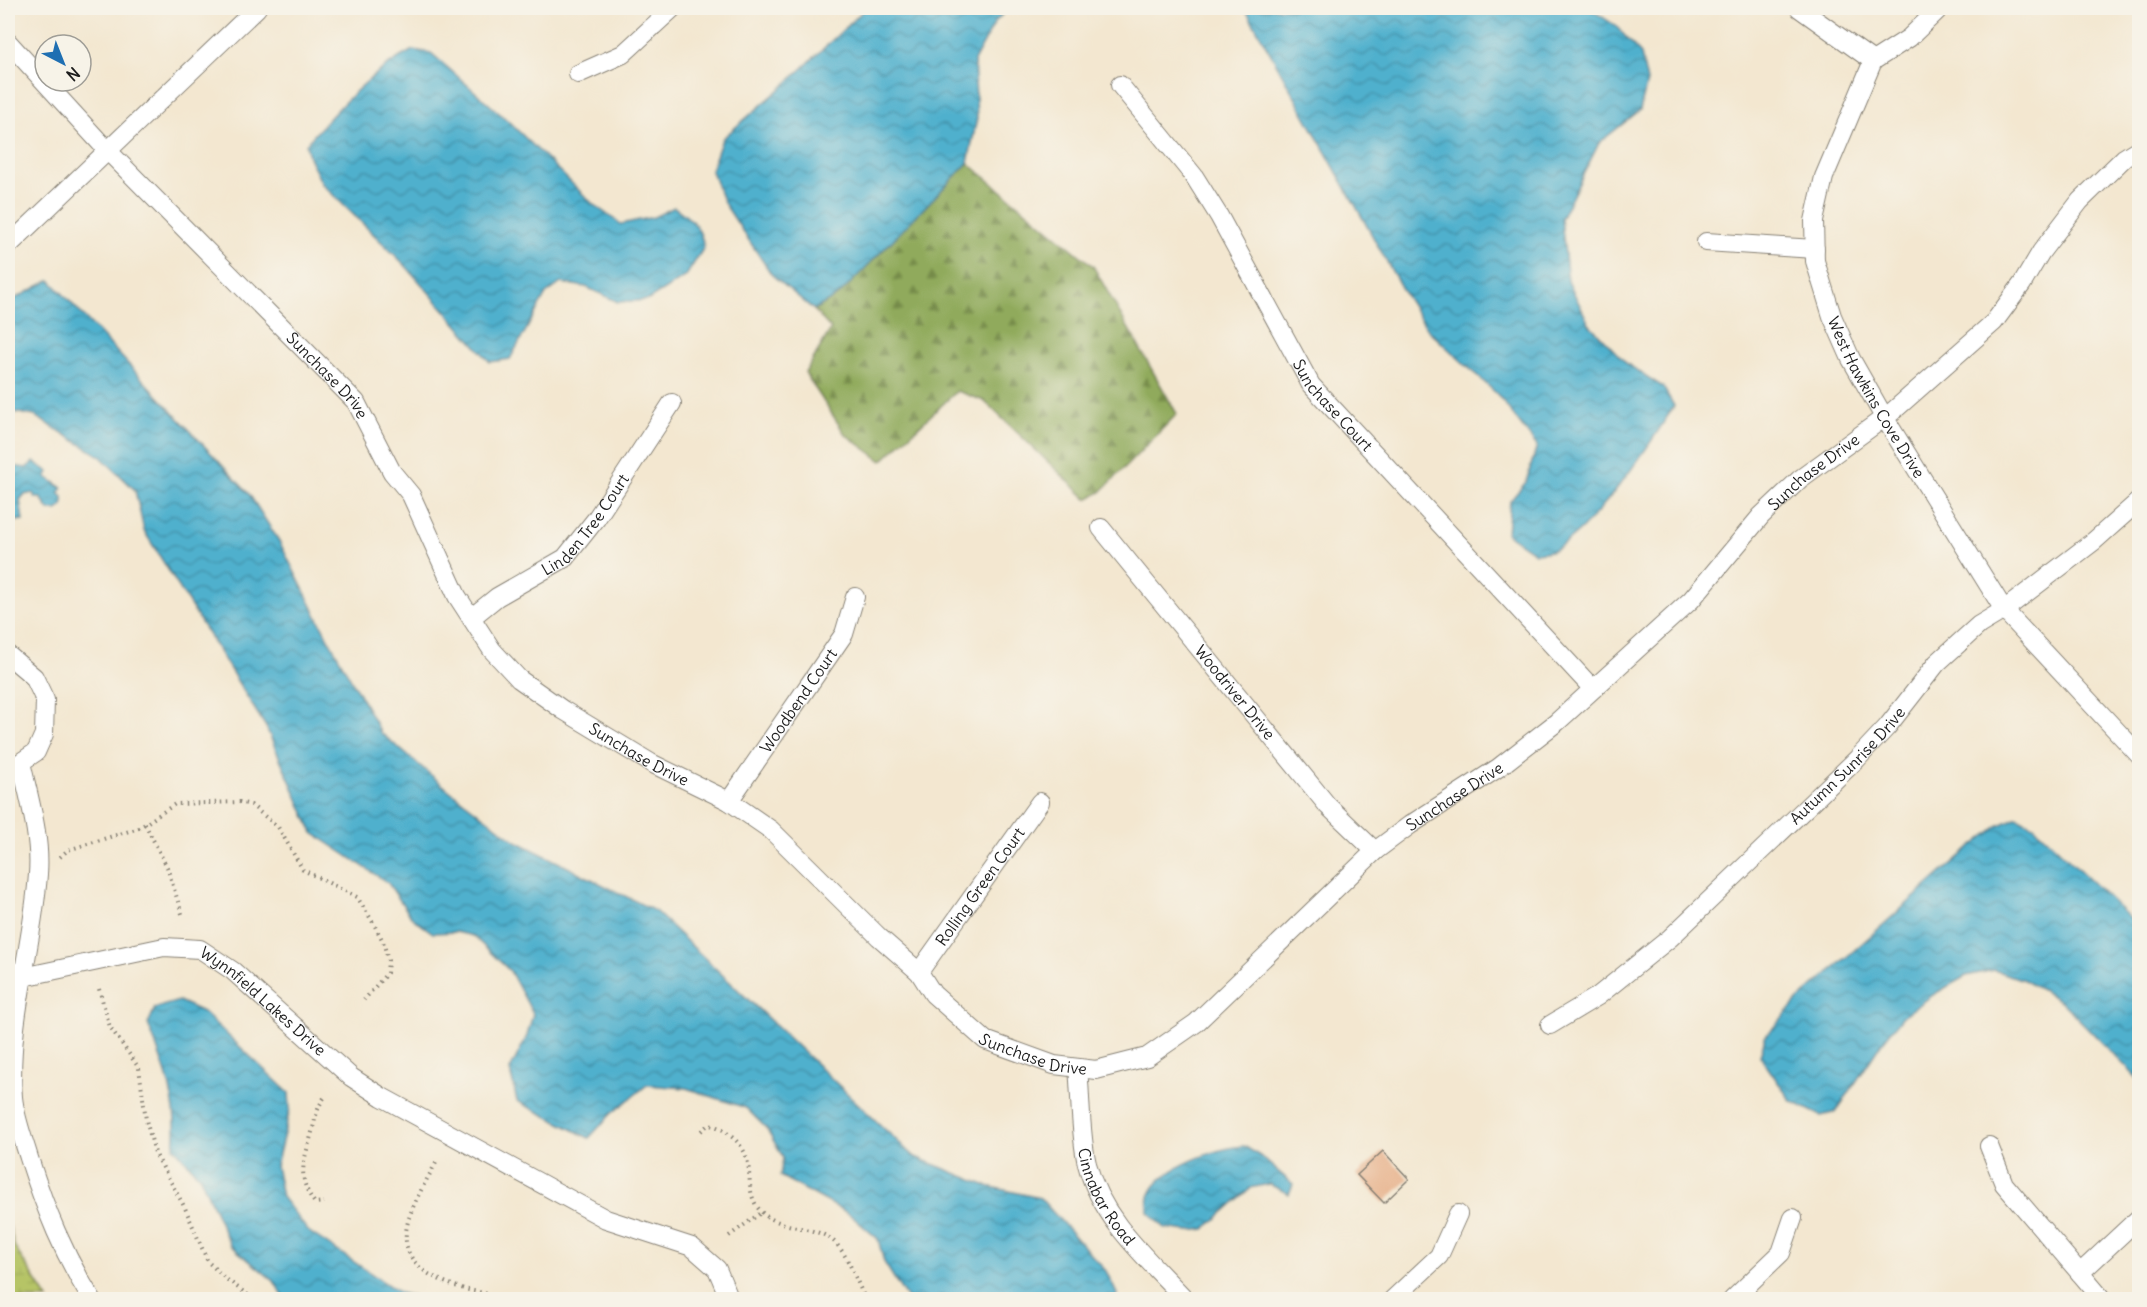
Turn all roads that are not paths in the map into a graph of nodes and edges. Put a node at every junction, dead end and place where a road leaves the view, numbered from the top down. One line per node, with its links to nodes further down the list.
1 (257, 8): 10 (street)
2 (673, 8): 7 (street)
3 (1799, 8): 6 (street)
4 (1940, 8): 6 (street)
5 (8, 42): 10 (street, Sunchase Drive)
6 (1873, 61): 13 (street, West Hawkins Cove Drive)
7 (578, 74)
8 (1120, 85): 22 (street, Sunchase Court)
9 (2139, 148): 15 (street, Sunchase Drive)
10 (106, 149): 12 (street); 20 (street, Sunchase Drive)
11 (1706, 242): 13 (street)
12 (8, 246)
13 (1815, 249): 15 (street, West Hawkins Cove Drive)
14 (672, 403): 20 (street, Linden Tree Court)
15 (1884, 417): 19 (street, West Hawkins Cove Drive); 22 (street, Sunchase Drive)
16 (2139, 500): 19 (street, Autumn Sunrise Drive)
17 (1101, 528): 26 (street, Woodriver Drive)
18 (855, 597): 24 (street, Woodbend Court)
19 (2004, 610): 23 (street, West Hawkins Cove Drive); 29 (street, Autumn Sunrise Drive)
20 (471, 618): 24 (street, Sunchase Drive)
21 (8, 655): 28 (street)
22 (1593, 689): 26 (street, Sunchase Drive)
23 (2139, 756)
24 (729, 801): 27 (street, Sunchase Drive)
25 (1040, 802): 27 (street, Rolling Green Court)
26 (1375, 851): 30 (street, Sunchase Drive)
27 (919, 972): 30 (street, Sunchase Drive)
28 (13, 977): 36 (street); 37 (street, Wynnfield Lakes Drive)
29 (1550, 1025)
30 (1078, 1068): 38 (street, Cinnabar Road)
31 (1989, 1146): 35 (street)
32 (1458, 1214): 39 (street)
33 (2139, 1217): 35 (street)
34 (1793, 1218): 40 (street)
35 (2080, 1273): 41 (street)
36 (92, 1299)
37 (730, 1299)
38 (1186, 1299)
39 (1392, 1299)
40 (1732, 1299)
41 (2103, 1299)

